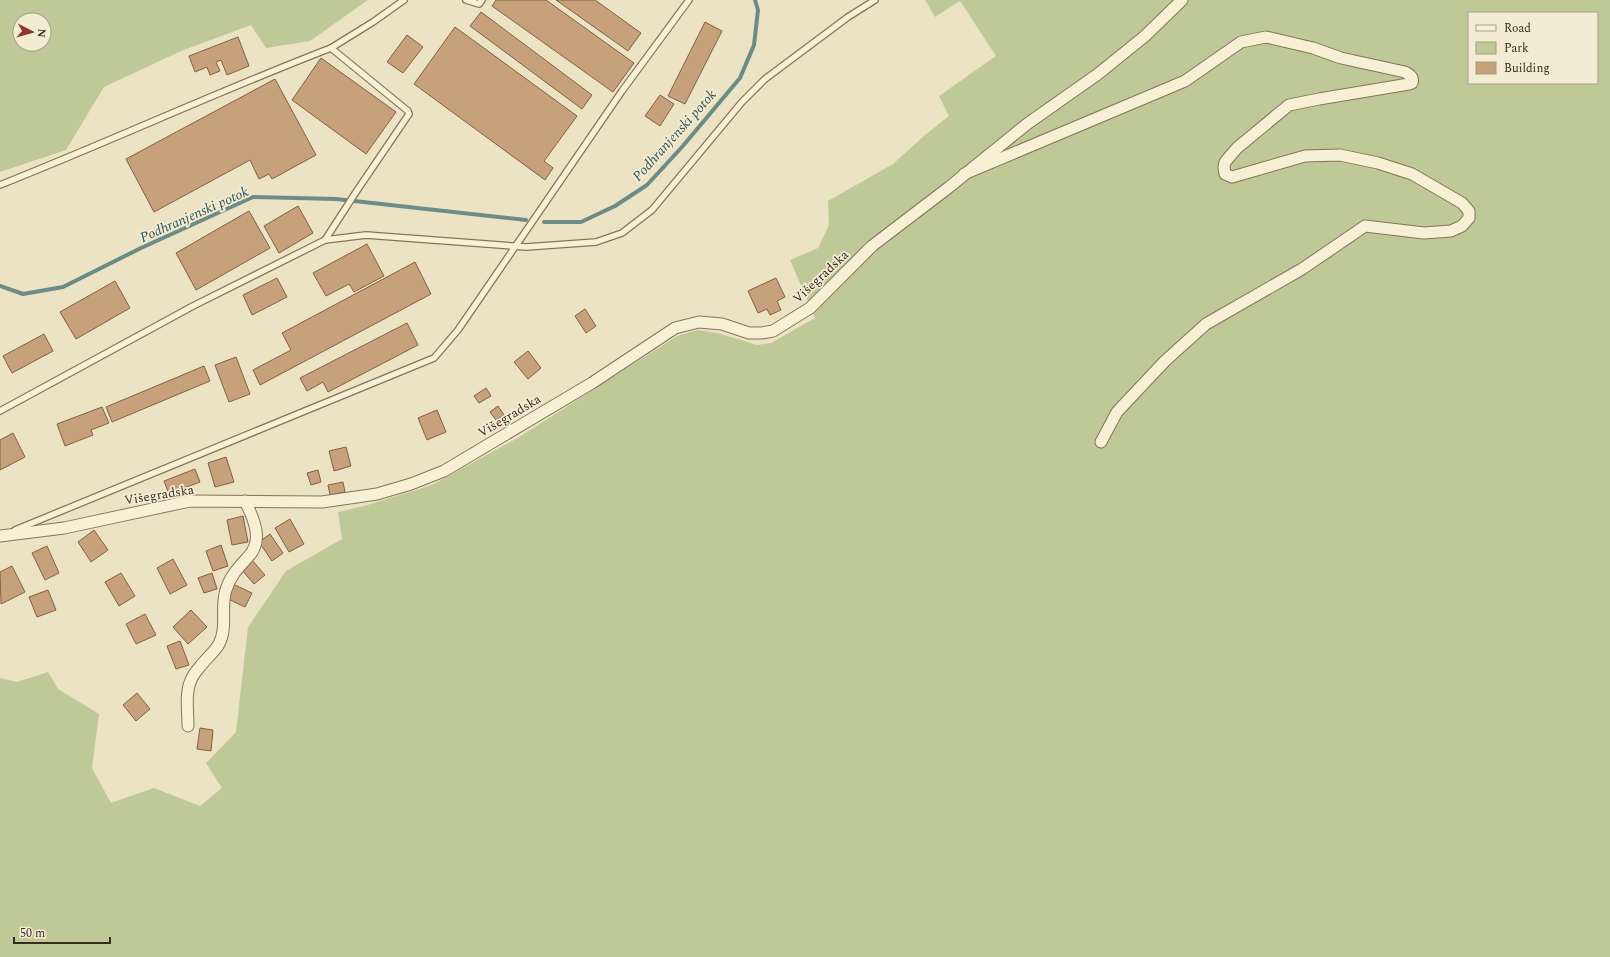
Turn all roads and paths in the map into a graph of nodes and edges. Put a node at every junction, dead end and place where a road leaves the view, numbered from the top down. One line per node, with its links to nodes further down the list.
1 (404, 0): 7 (lane)
2 (466, 0): 3 (lane)
3 (482, 0)
4 (689, 0): 11 (lane)
5 (875, 0): 11 (lane)
6 (1182, 0): 8 (street)
7 (331, 48): 9 (lane); 10 (lane)
8 (964, 174): 13 (street); 14 (street, Višegradska)
9 (0, 185)
10 (325, 240): 11 (lane); 12 (lane)
11 (516, 245): 15 (lane)
12 (0, 411)
13 (1101, 442)
14 (245, 501): 15 (street, Višegradska); 16 (street)
15 (2, 535)
16 (188, 726)

